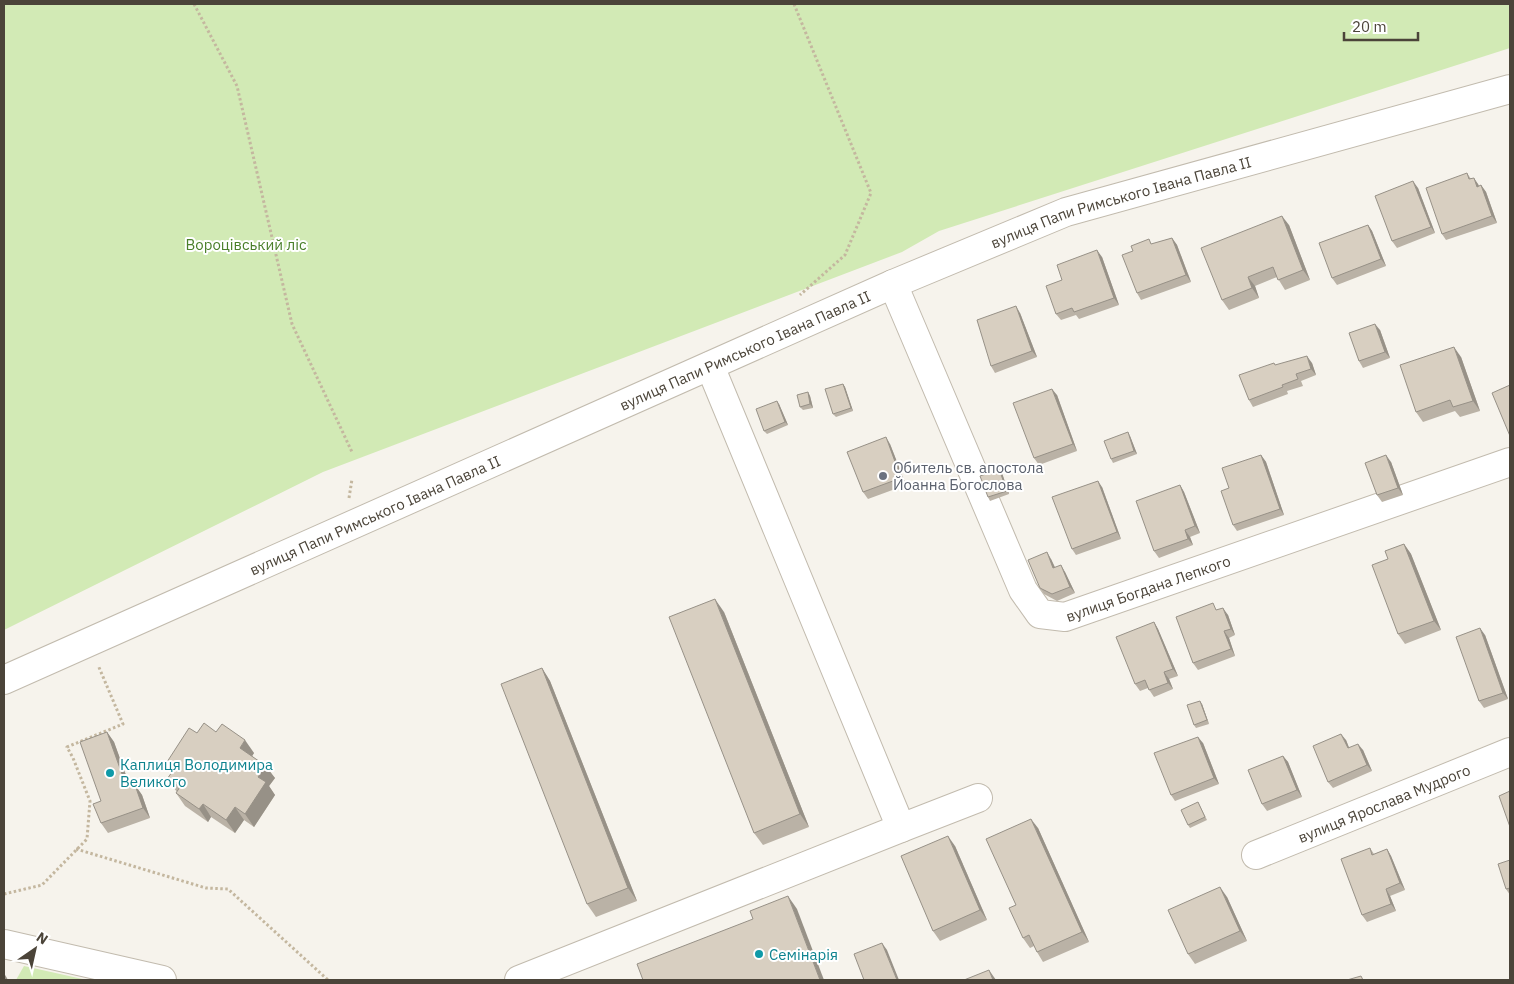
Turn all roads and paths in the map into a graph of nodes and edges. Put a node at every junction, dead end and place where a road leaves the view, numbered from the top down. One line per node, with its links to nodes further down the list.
1 (194, 4): 7 (path)
2 (794, 4): 5 (path)
3 (1509, 94): 4 (street, вулиця Папи Римського Івана Павла ІІ)
4 (893, 284): 6 (street, вулиця Папи Римського Івана Павла ІІ); 8 (street, вулиця Богдана Лепкого)
5 (793, 301)
6 (710, 366): 9 (street, вулиця Папи Римського Івана Павла ІІ); 13 (street)
7 (352, 452)
8 (1510, 462)
9 (89, 642): 10 (street, вулиця Папи Римського Івана Павла ІІ); 14 (path)
10 (4, 680)
11 (1510, 752): 15 (street, вулиця Ярослава Мудрого)
12 (978, 798): 13 (street)
13 (901, 828): 20 (street)
14 (76, 849): 16 (path); 19 (path)
15 (1256, 855)
16 (4, 894)
17 (4, 944): 18 (street)
18 (162, 980)
19 (328, 980)
20 (520, 980)

